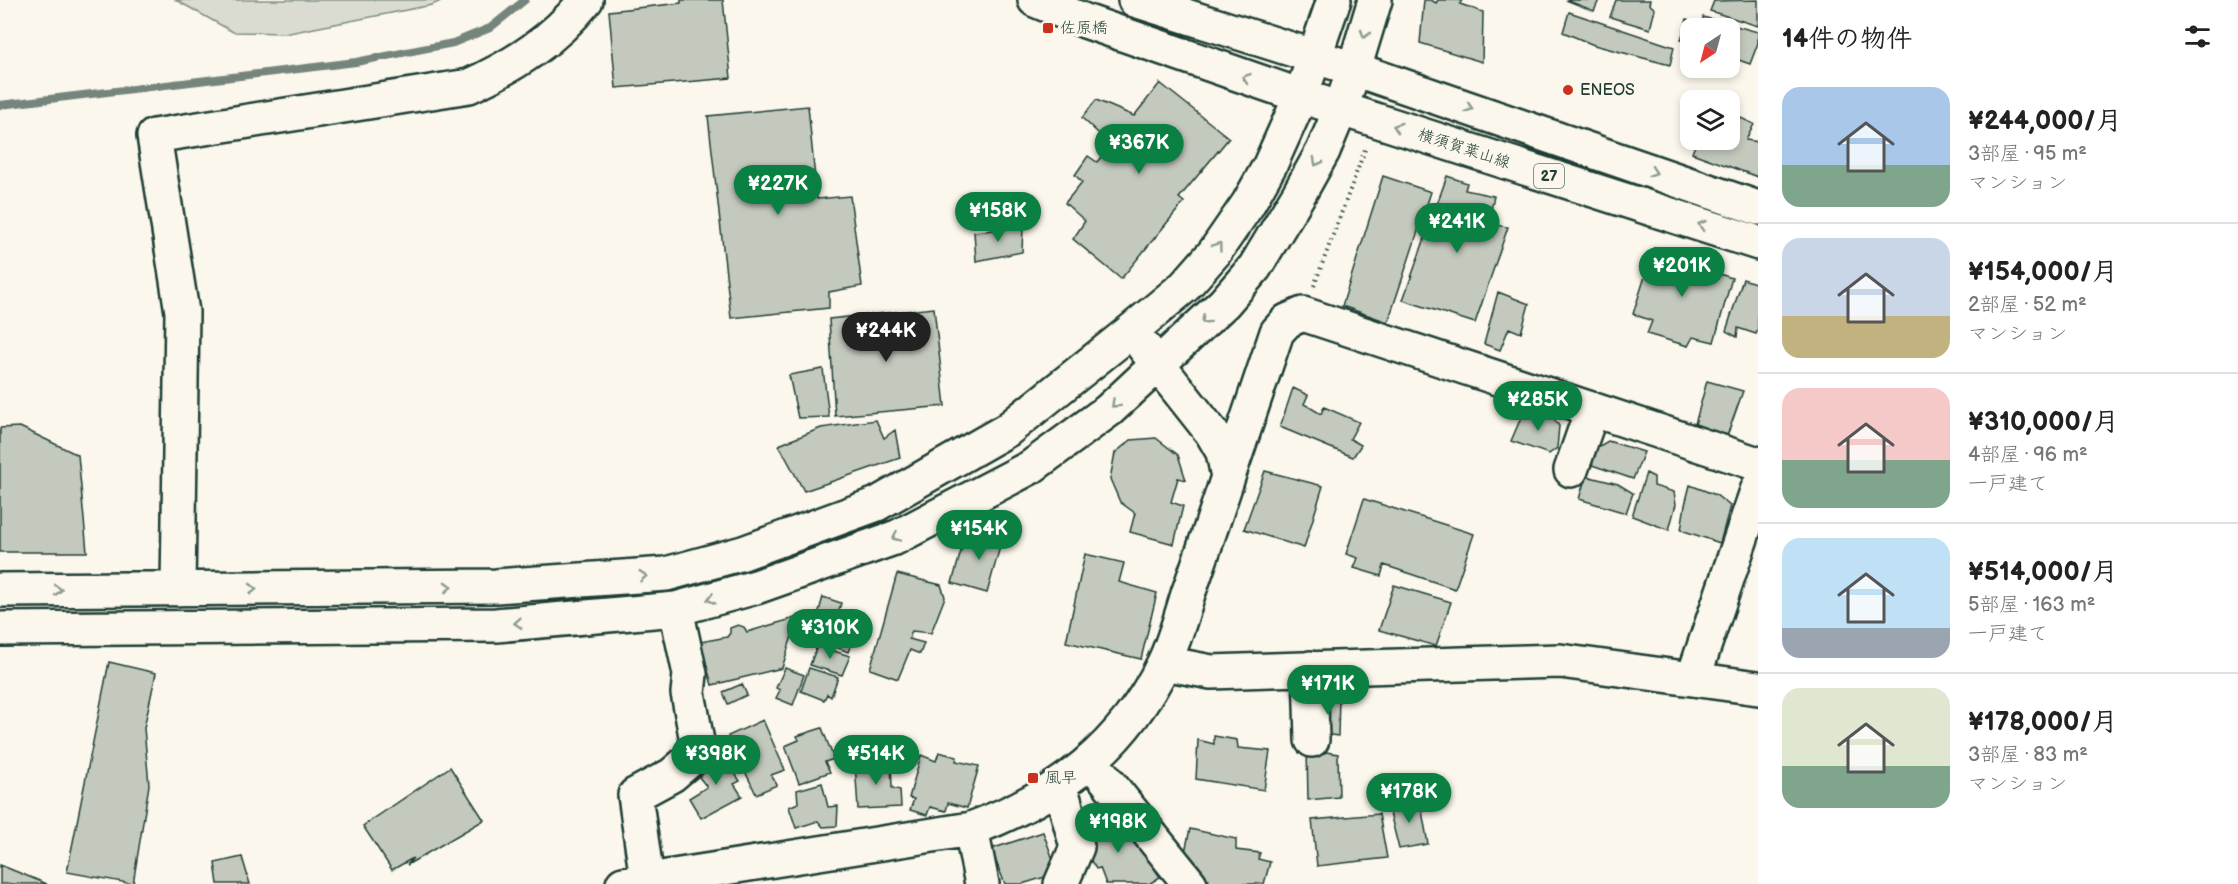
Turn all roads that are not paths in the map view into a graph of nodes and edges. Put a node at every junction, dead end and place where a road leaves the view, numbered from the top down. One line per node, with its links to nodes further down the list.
1 (586, 0): 19 (street)
2 (1035, 0): 8 (street, 横須賀葉山線, one-way to 2)
3 (1135, 0): 6 (street)
4 (1334, 0): 6 (street)
5 (1375, 0): 7 (street, one-way to 7)
6 (1314, 57): 7 (street); 8 (street)
7 (1354, 69): 9 (street); 10 (street, 27, one-way to 10)
8 (1301, 96): 9 (street, 横須賀葉山線 / 27); 12 (street, one-way to 8)
9 (1341, 108): 11 (street, 横須賀葉山線 / 27, one-way to 9); 13 (street, one-way to 13)
10 (1758, 208)
11 (1758, 243)
12 (1131, 331): 13 (street); 19 (street, one-way to 12)
13 (1158, 363): 17 (street); 21 (street, one-way to 21)
14 (1592, 410): 15 (street); 16 (street); 17 (street)
15 (1758, 464)
16 (1571, 470)
17 (1228, 477): 23 (street)
18 (1758, 488): 25 (street)
19 (178, 589): 20 (street, one-way to 19)
20 (0, 590)
21 (676, 609): 22 (street, one-way to 22); 31 (street)
22 (0, 629)
23 (1164, 663): 24 (street); 28 (street)
24 (1310, 668): 25 (street); 27 (street)
25 (1693, 679): 26 (street)
26 (1758, 688)
27 (1312, 740)
28 (1091, 761): 29 (street); 34 (street)
29 (1060, 785): 30 (street); 33 (street)
30 (971, 829): 31 (street); 32 (street)
31 (635, 882)
32 (982, 884)
33 (1061, 884)
34 (1190, 884)

